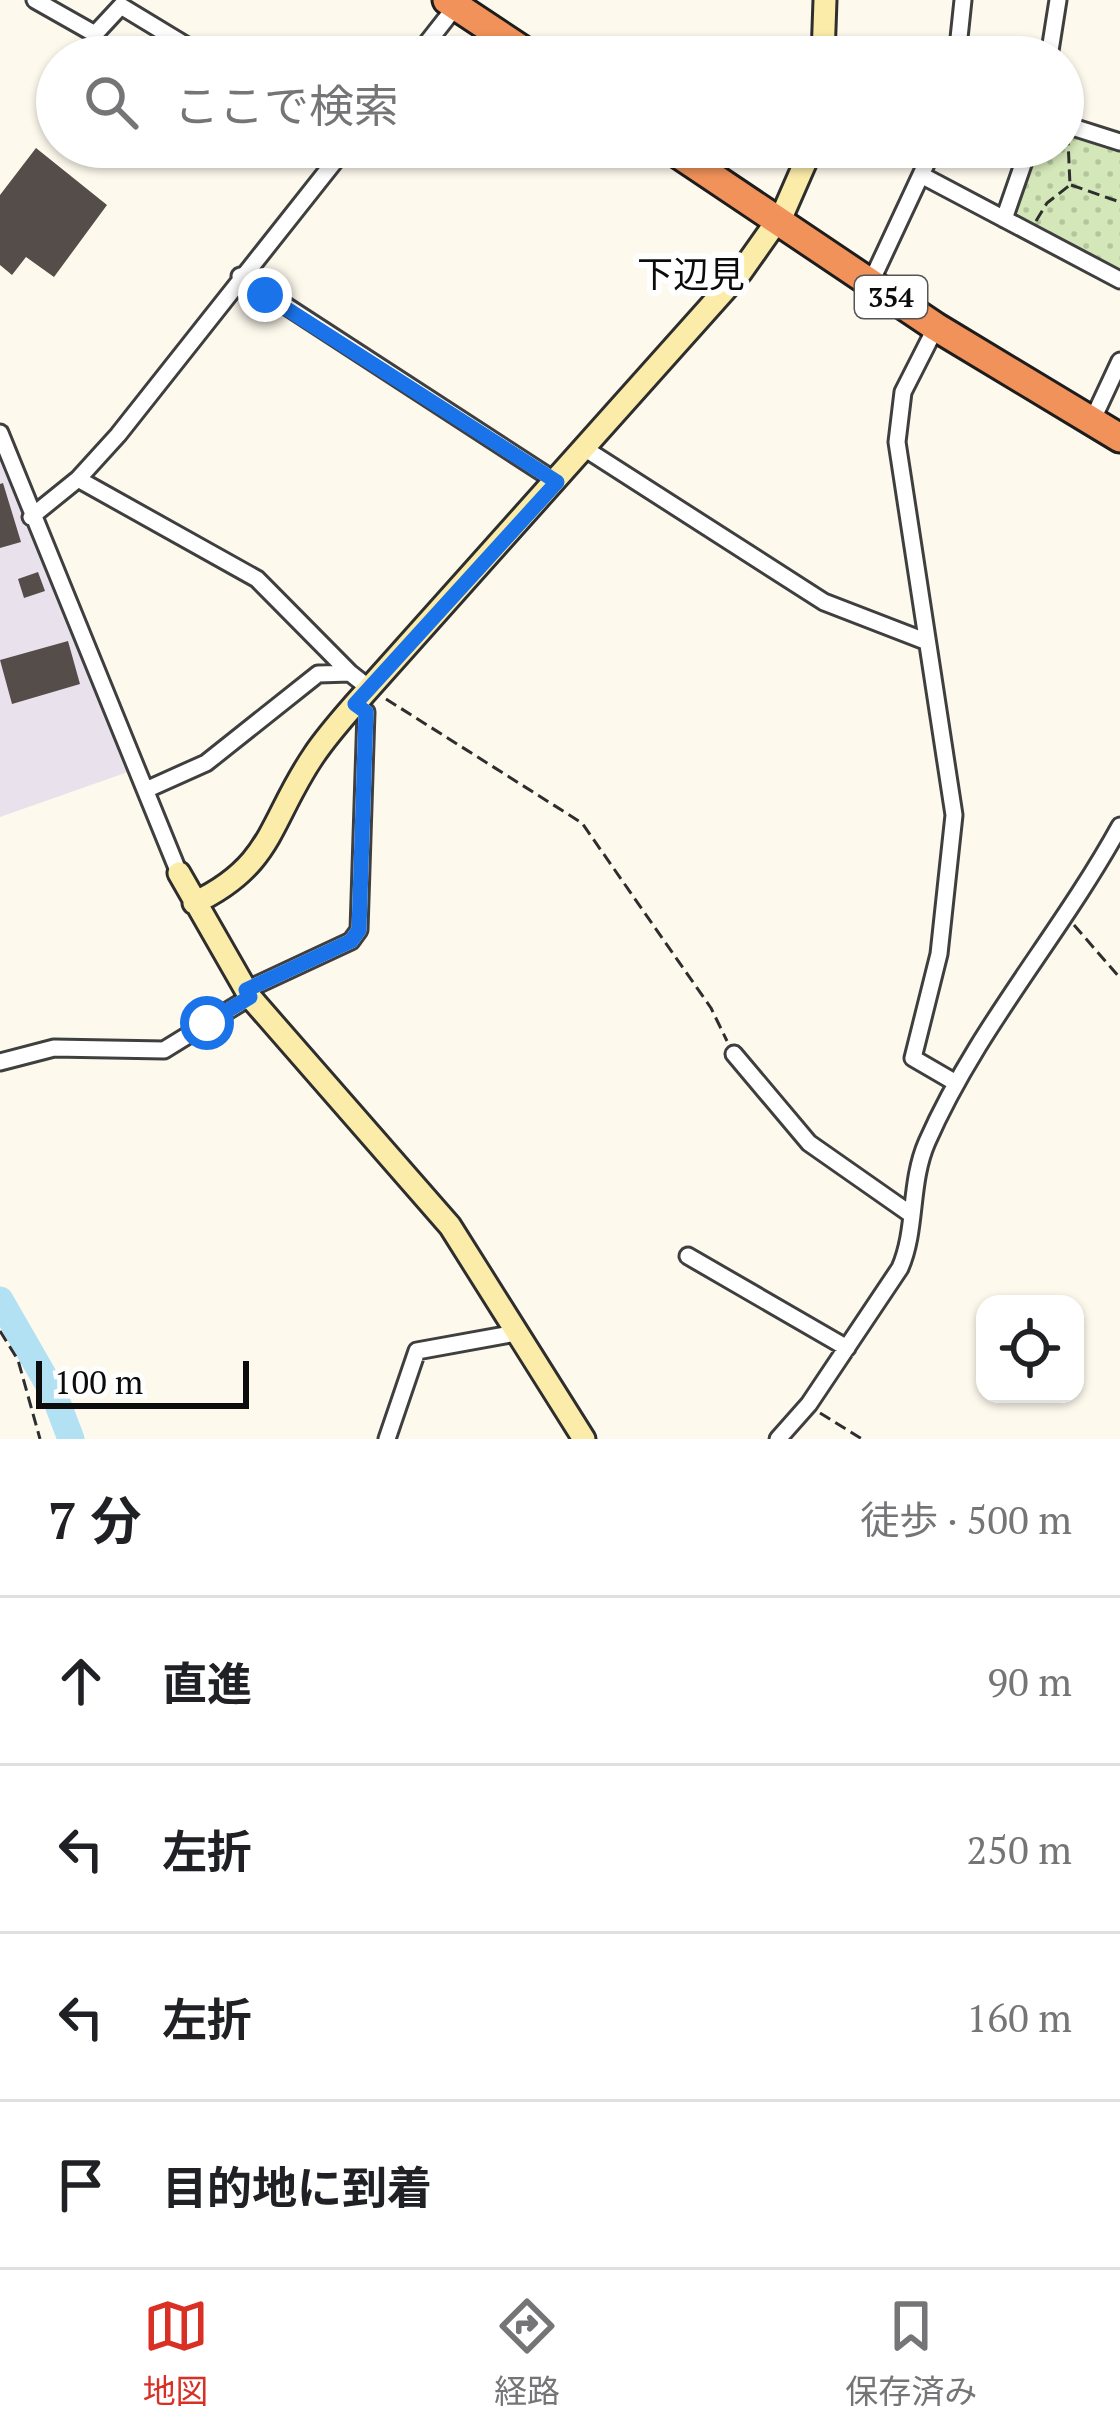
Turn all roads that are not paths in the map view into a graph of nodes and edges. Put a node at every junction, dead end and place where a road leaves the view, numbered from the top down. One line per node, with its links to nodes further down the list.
1 (35, 0): 6 (street)
2 (825, 0): 9 (street)
3 (963, 0): 10 (street)
4 (1058, 0): 11 (street)
5 (468, 7): 7 (street); 8 (highway)
6 (170, 36)
7 (438, 36)
8 (506, 36)
9 (824, 36)
10 (959, 36)
11 (1052, 36)
12 (1084, 130): 13 (street)
13 (1120, 142)
14 (331, 168): 22 (street)
15 (699, 168): 21 (highway, 354)
16 (802, 168): 21 (street)
17 (926, 168): 19 (street)
18 (1022, 168): 20 (street)
19 (923, 176): 20 (street); 24 (street)
20 (1004, 218): 23 (street)
21 (777, 220): 24 (highway, 354); 30 (street)
22 (240, 276): 31 (street); 32 (street)
23 (1120, 280)
24 (870, 284): 25 (highway, 354)
25 (936, 327): 27 (highway, 354); 34 (street)
26 (1120, 361): 27 (street)
27 (1092, 421): 29 (highway, 354)
28 (0, 433): 33 (street)
29 (1120, 438)
30 (587, 450): 32 (street); 34 (street)
31 (78, 479): 33 (street); 35 (street)
32 (557, 482): 36 (street)
33 (31, 517): 37 (street)
34 (925, 641): 44 (street)
35 (350, 673): 36 (street); 37 (street)
36 (362, 696): 40 (street); 41 (street)
37 (148, 789): 39 (street)
38 (1120, 826): 44 (street)
39 (179, 873): 40 (street)
40 (194, 903): 41 (street)
41 (248, 993): 43 (street); 47 (street)
42 (734, 1054): 45 (street)
43 (0, 1062)
44 (956, 1083): 45 (street)
45 (909, 1213): 48 (street)
46 (688, 1256): 48 (street)
47 (516, 1333): 49 (street); 50 (street)
48 (847, 1348): 51 (street)
49 (387, 1439)
50 (584, 1439)
51 (778, 1439)

